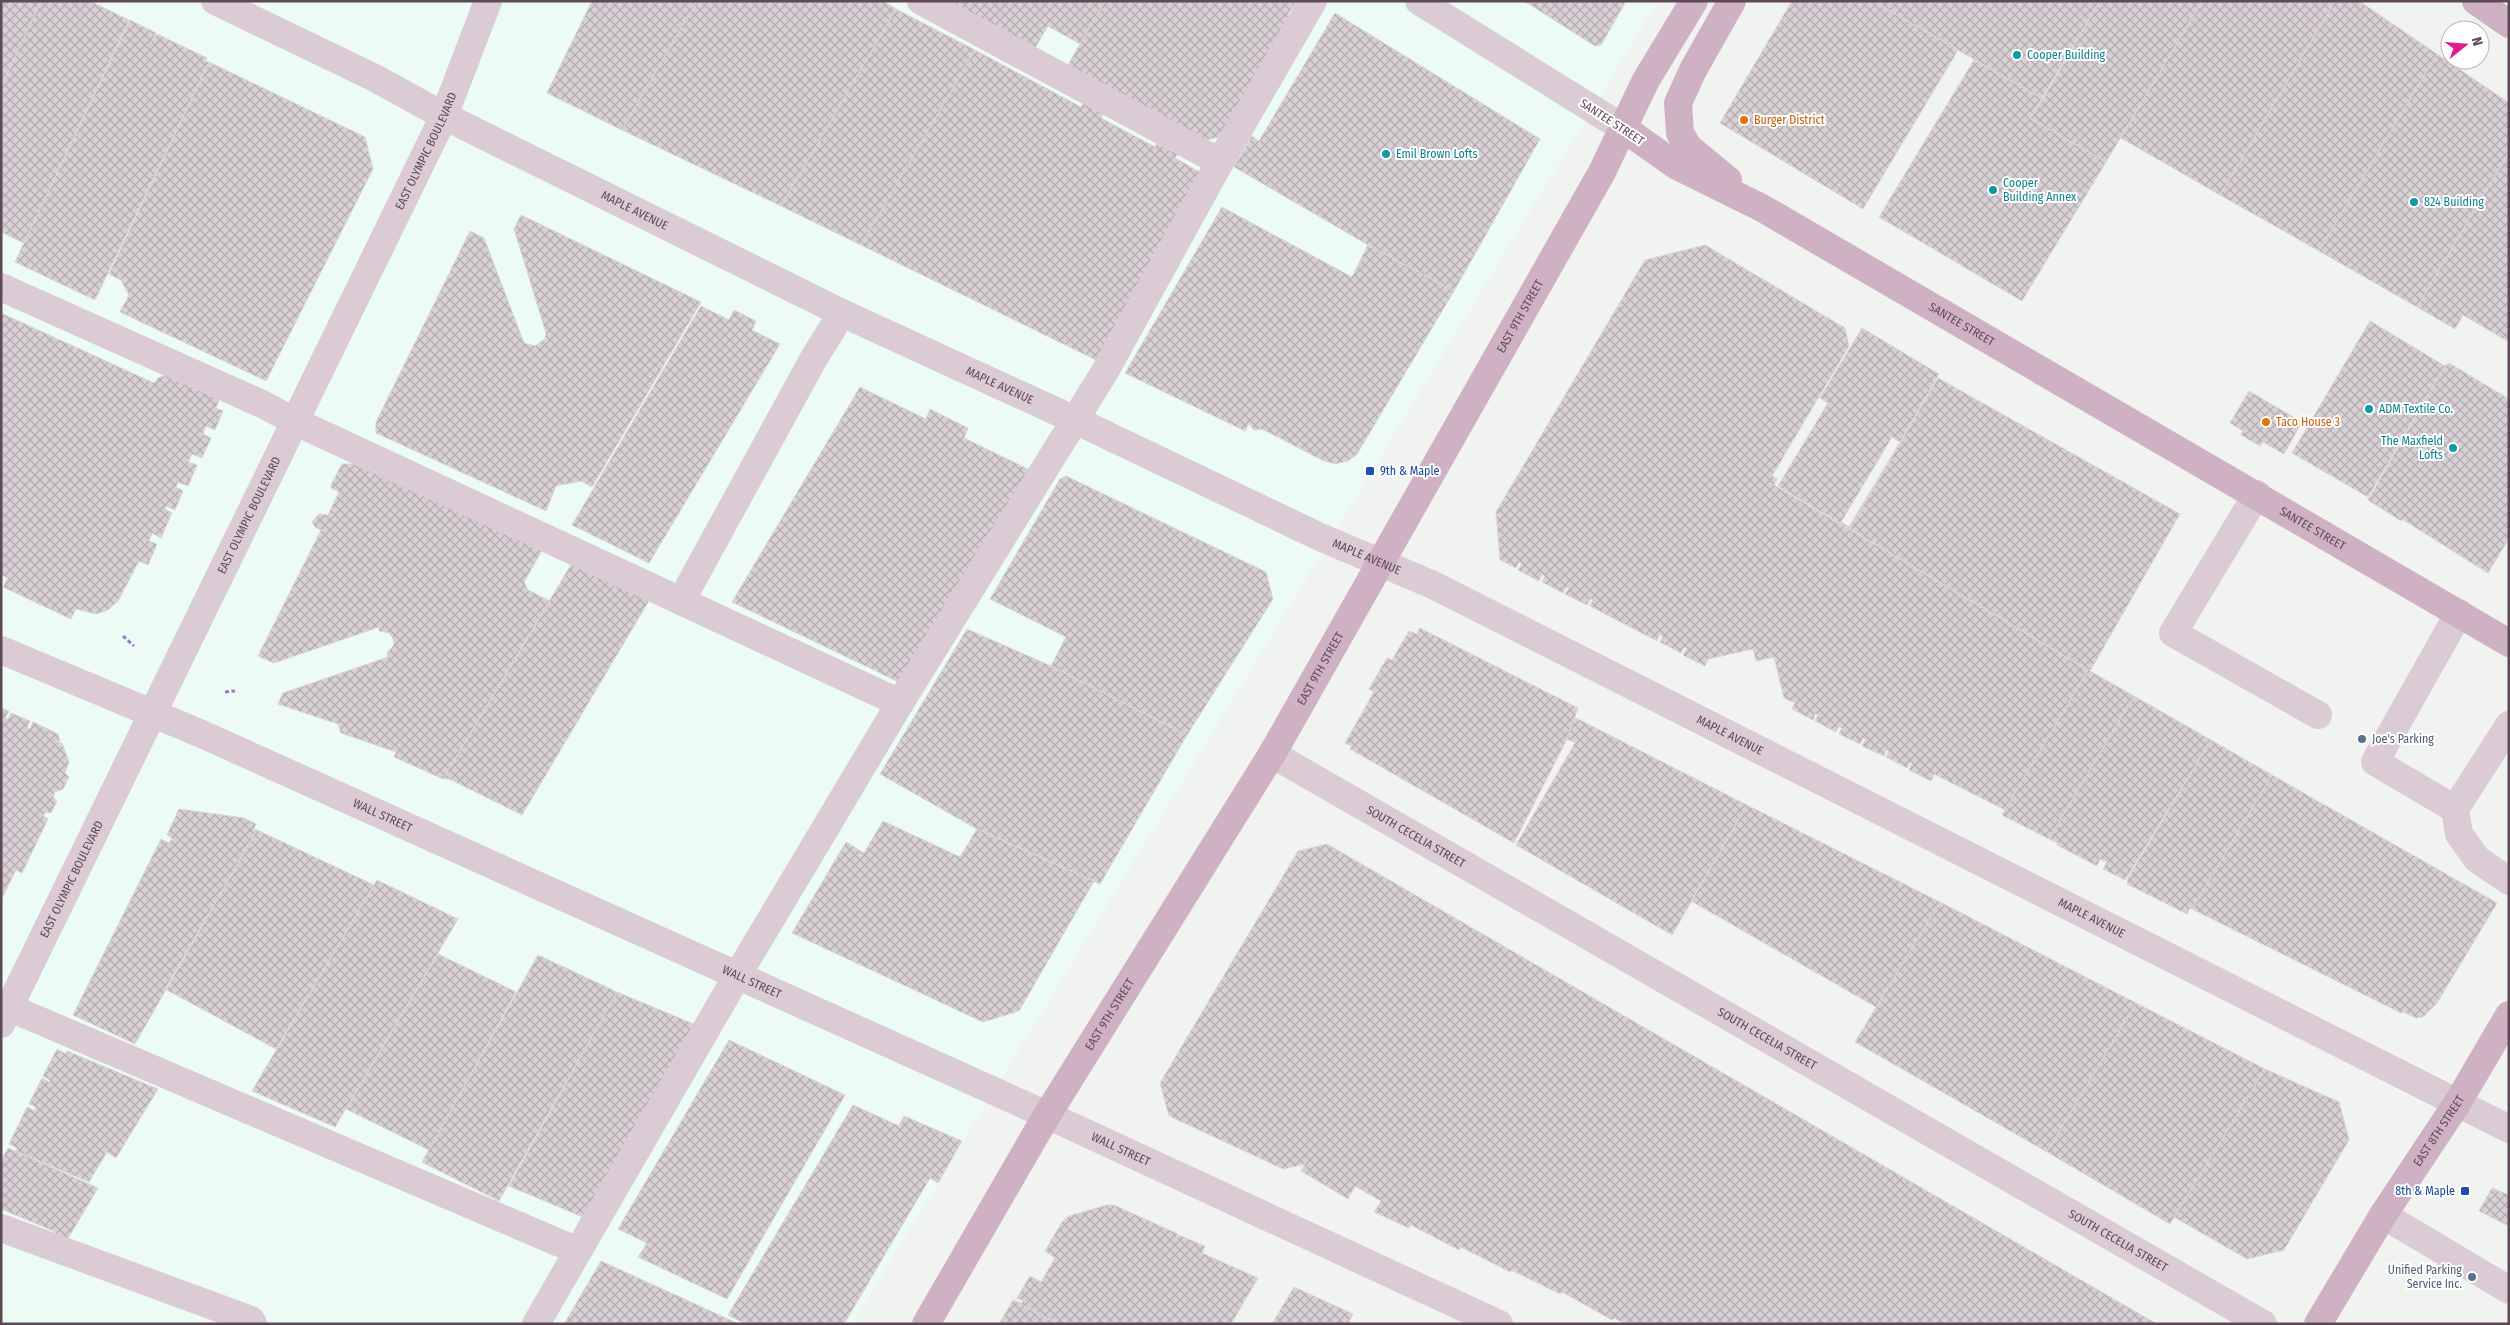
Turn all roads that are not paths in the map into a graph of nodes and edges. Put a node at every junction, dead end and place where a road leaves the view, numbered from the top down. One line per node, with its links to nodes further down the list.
1 (215, 1): 10 (street, MAPLE AVENUE)
2 (488, 1): 10 (street, EAST OLYMPIC BOULEVARD)
3 (921, 1): 12 (street)
4 (1314, 1): 12 (street)
5 (1419, 1): 11 (street, SANTEE STREET)
6 (1694, 1): 11 (main road, EAST 9TH STREET)
7 (1732, 1): 13 (main road)
8 (2476, 1): 9 (main road)
9 (2509, 24)
10 (444, 116): 15 (street, MAPLE AVENUE); 17 (street, EAST OLYMPIC BOULEVARD)
11 (1623, 128): 13 (main road, SANTEE STREET); 19 (main road, EAST 9TH STREET)
12 (1220, 162): 16 (street)
13 (1762, 208): 18 (main road, SANTEE STREET)
14 (1, 287): 17 (street)
15 (842, 313): 16 (street, MAPLE AVENUE); 20 (street)
16 (1075, 420): 19 (street, MAPLE AVENUE); 24 (street)
17 (294, 421): 20 (street); 25 (street, EAST OLYMPIC BOULEVARD)
18 (2257, 494): 21 (main road, SANTEE STREET); 26 (street)
19 (1381, 563): 28 (main road, EAST 9TH STREET); 34 (street, MAPLE AVENUE)
20 (681, 601): 24 (street)
21 (2459, 614): 22 (main road, SANTEE STREET); 29 (street)
22 (2509, 643)
23 (1, 650): 25 (street, WALL STREET)
24 (900, 702): 31 (street)
25 (152, 712): 31 (street, WALL STREET); 32 (street, EAST OLYMPIC BOULEVARD)
26 (2318, 715)
27 (2509, 725): 29 (street)
28 (1272, 754): 35 (main road, EAST 9TH STREET); 45 (street, SOUTH CECELIA STREET)
29 (2454, 809): 30 (street)
30 (2509, 881)
31 (737, 976): 35 (street, WALL STREET); 39 (street)
32 (4, 1012): 39 (street)
33 (2509, 1014): 34 (main road, EAST 8TH STREET)
34 (2458, 1102): 36 (street, MAPLE AVENUE); 37 (main road, EAST 8TH STREET)
35 (1047, 1115): 43 (main road, EAST 9TH STREET); 44 (street, WALL STREET)
36 (2509, 1129)
37 (2383, 1215): 40 (street); 46 (main road, EAST 8TH STREET)
38 (1, 1228): 41 (street)
39 (578, 1251): 42 (street)
40 (2509, 1290)
41 (253, 1324)
42 (536, 1324)
43 (926, 1324)
44 (1499, 1324)
45 (2264, 1324)
46 (2318, 1324)

